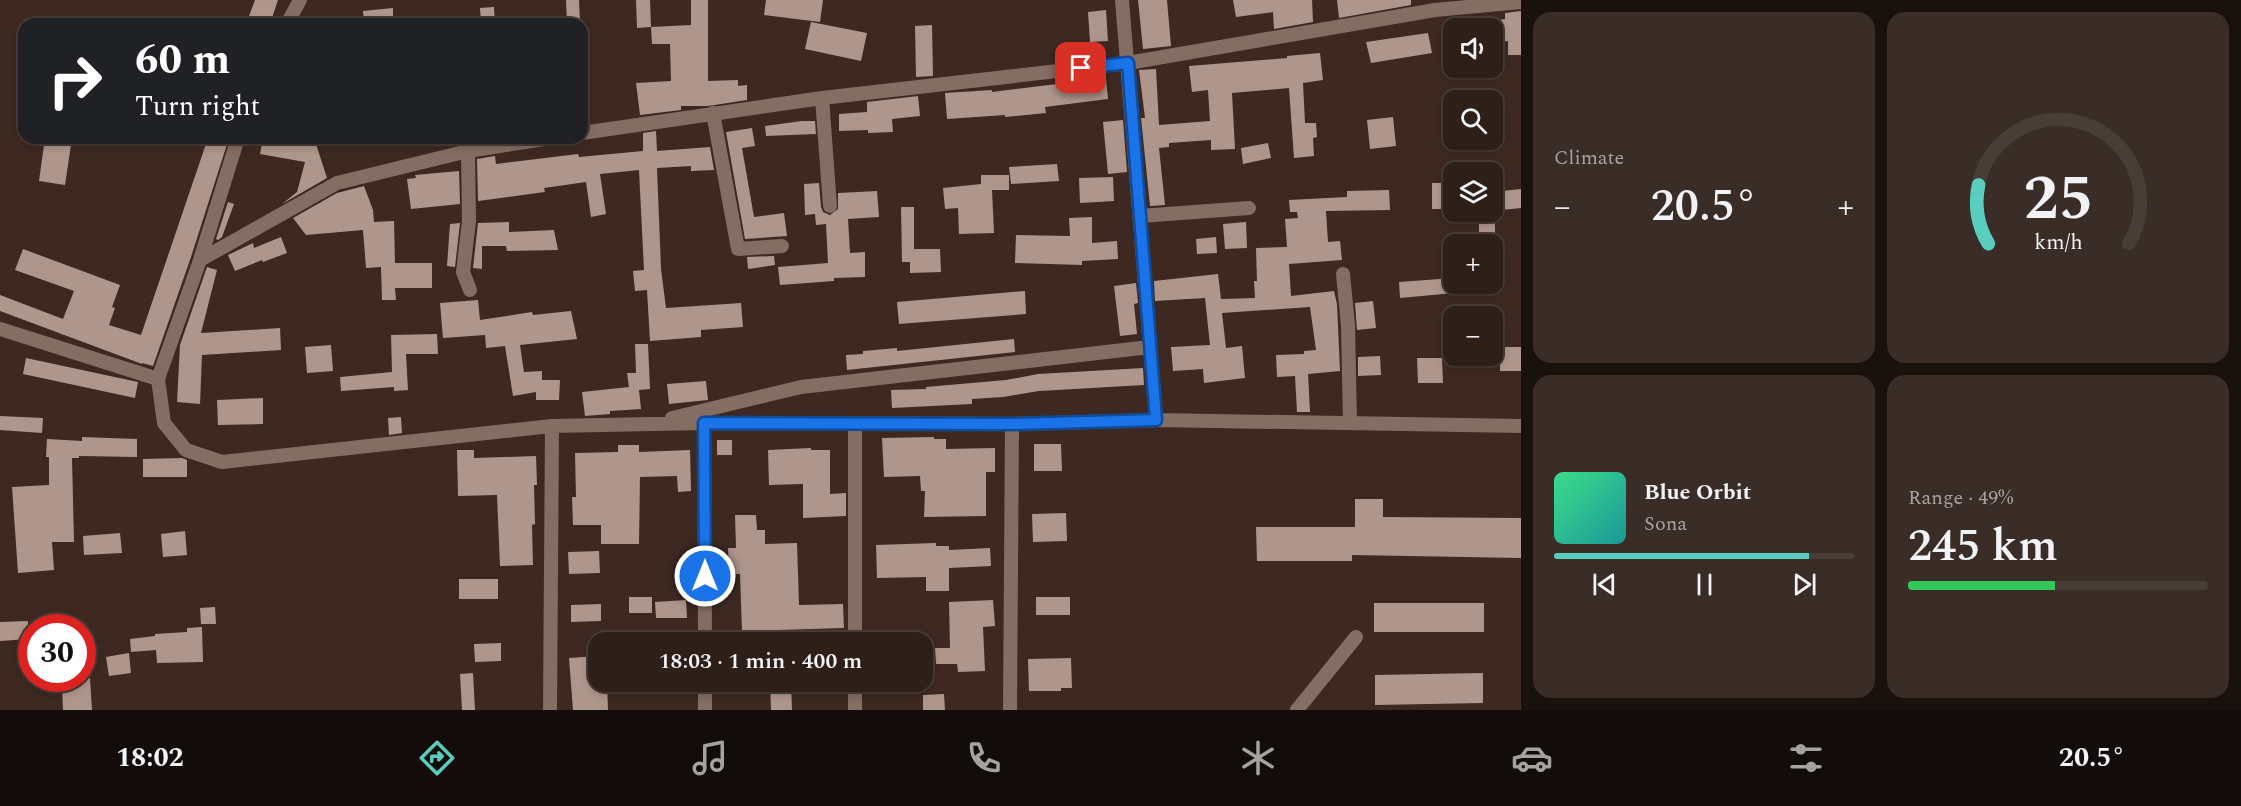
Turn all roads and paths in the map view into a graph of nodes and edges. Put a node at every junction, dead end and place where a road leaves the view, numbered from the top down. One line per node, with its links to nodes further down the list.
1 (300, 0): 5 (street)
2 (1122, 0): 6 (street)
3 (1521, 2): 4 (street)
4 (1432, 5): 6 (street)
5 (290, 18)
6 (1128, 63): 7 (street); 15 (street)
7 (822, 98): 8 (street); 13 (street)
8 (713, 113): 9 (street); 16 (street)
9 (588, 132)
10 (236, 144): 17 (street)
11 (513, 144): 12 (street)
12 (468, 151): 17 (street); 19 (street)
13 (830, 206)
14 (1249, 208): 15 (street)
15 (1140, 216): 21 (street)
16 (782, 246)
17 (200, 260): 22 (street)
18 (1342, 274): 25 (street)
19 (470, 290)
20 (0, 329): 22 (street)
21 (1150, 347): 23 (street); 26 (street)
22 (158, 379): 29 (street)
23 (1156, 420): 25 (street); 28 (street)
24 (704, 423): 26 (street); 27 (street); 31 (street)
25 (1350, 423): 30 (street)
26 (644, 424): 29 (street)
27 (855, 424): 28 (street); 32 (street)
28 (1012, 424): 39 (street)
29 (552, 426): 36 (street)
30 (1521, 426)
31 (705, 632)
32 (855, 632)
33 (1356, 637): 40 (street)
34 (705, 692): 37 (street)
35 (855, 692): 38 (street)
36 (550, 710)
37 (705, 710)
38 (855, 710)
39 (1010, 710)
40 (1297, 710)

